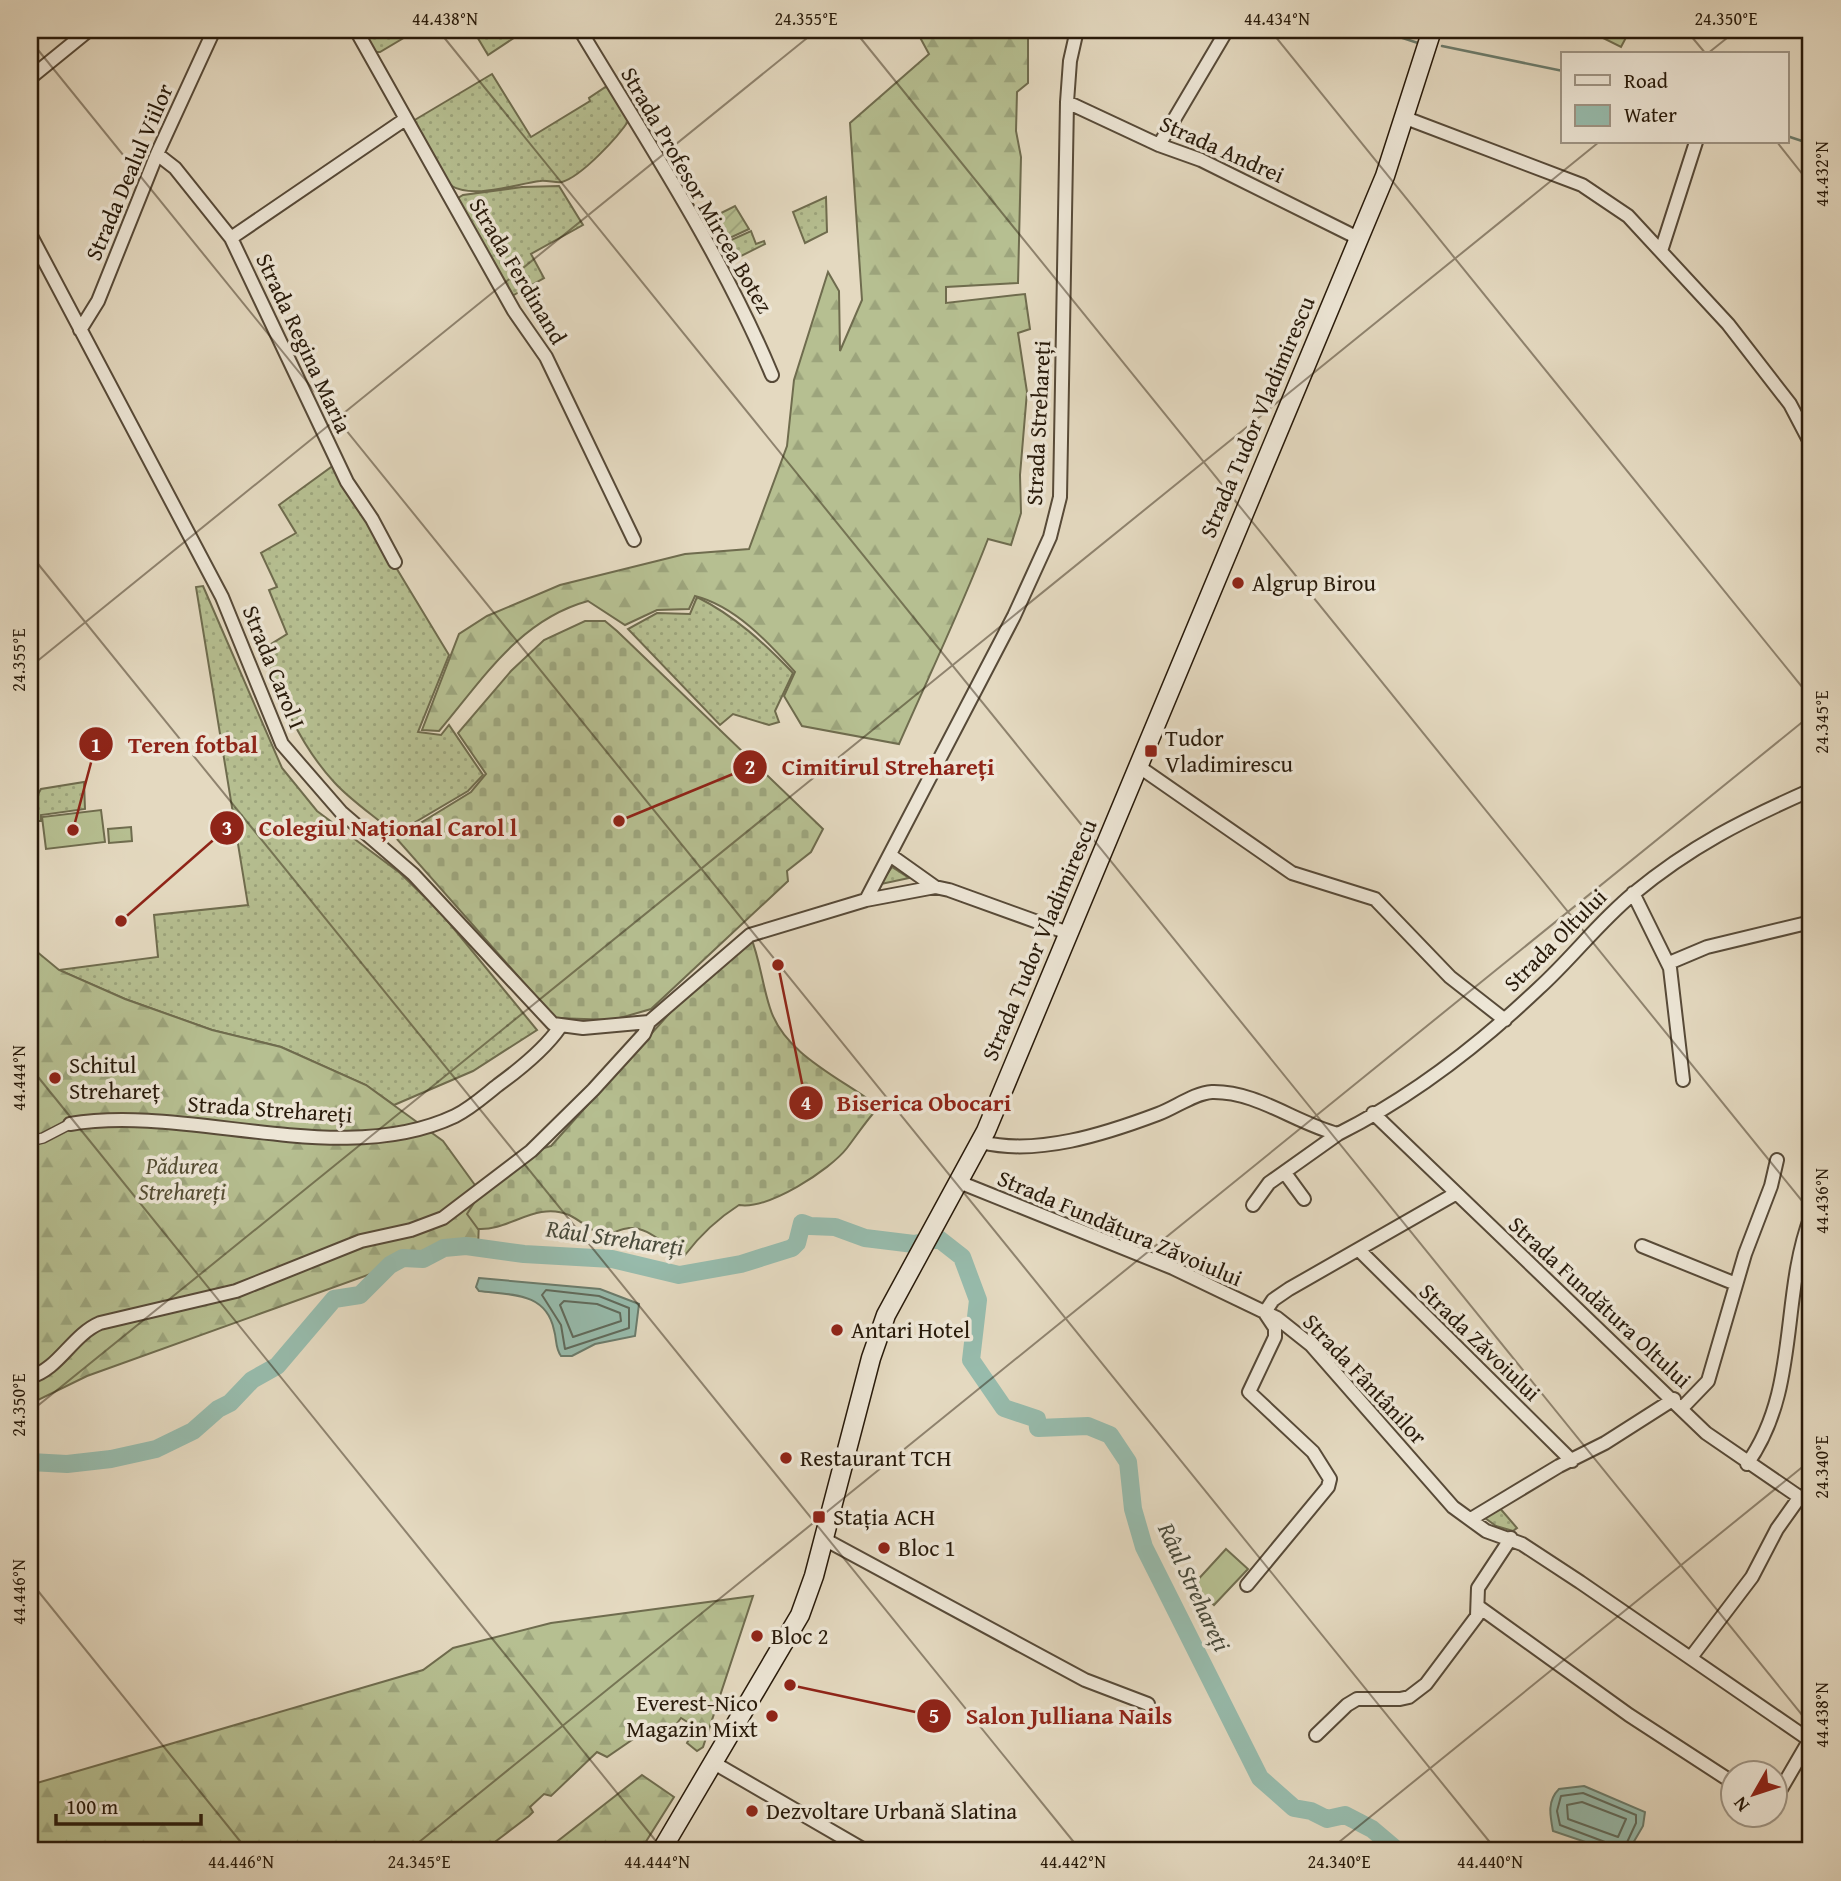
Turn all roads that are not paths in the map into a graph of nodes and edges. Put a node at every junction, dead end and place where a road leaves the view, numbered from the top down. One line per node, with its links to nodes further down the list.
1 (89, 30): 10 (street)
2 (214, 30): 16 (street, Strada Dealul Viilor)
3 (356, 30): 13 (street, Strada Ferdinand)
4 (580, 30): 22 (street, Strada Profesor Mircea Botez)
5 (1077, 30): 11 (street, Strada Strehareți)
6 (1227, 30): 15 (street)
7 (1432, 30): 12 (main road, Strada Tudor Vladimirescu)
8 (1804, 30): 9 (street)
9 (1811, 38)
10 (30, 78)
11 (1068, 102): 15 (street, Strada Andrei); 28 (street, Strada Strehareți)
12 (1404, 117): 19 (main road, Strada Tudor Vladimirescu); 20 (street)
13 (404, 120): 18 (street); 24 (street, Strada Ferdinand)
14 (1695, 144): 20 (street)
15 (1159, 145): 19 (street, Strada Andrei)
16 (157, 154): 18 (street, Strada Regina Maria); 21 (street, Strada Dealul Viilor)
17 (30, 234): 21 (street, Strada Carol I)
18 (231, 238): 25 (street, Strada Regina Maria)
19 (1359, 238): 26 (main road, Strada Tudor Vladimirescu)
20 (1661, 251): 23 (street)
21 (80, 330): 37 (street, Strada Carol I)
22 (772, 375)
23 (1811, 444)
24 (634, 540)
25 (395, 562)
26 (1138, 766): 33 (main road, Strada Tudor Vladimirescu); 35 (street)
27 (1811, 790): 30 (street, Strada Oltului)
28 (890, 855): 29 (street); 31 (street, Strada Strehareți)
29 (936, 887): 31 (street); 33 (street)
30 (1633, 893): 34 (street); 35 (street, Strada Oltului)
31 (866, 900): 36 (street)
32 (1811, 922): 34 (street)
33 (1068, 933): 43 (main road, Strada Tudor Vladimirescu)
34 (1669, 963): 38 (street)
35 (1505, 1020): 39 (street, Strada Oltului)
36 (649, 1022): 37 (street); 55 (street)
37 (560, 1027): 40 (street, Strada Strehareți)
38 (1682, 1080)
39 (1373, 1113): 41 (street, Strada Oltului); 47 (street, Strada Fundătura Oltului)
40 (70, 1124): 42 (street, Strada Strehareți)
41 (1338, 1134): 43 (street); 45 (street, Strada Oltului)
42 (30, 1141)
43 (981, 1142): 46 (main road, Strada Tudor Vladimirescu)
44 (1777, 1160): 53 (street)
45 (1285, 1173): 48 (street); 49 (street, Strada Oltului)
46 (959, 1182): 54 (street, Strada Fundătura Zăvoiului); 63 (main road, Strada Tudor Vladimirescu)
47 (1455, 1194): 52 (street, Strada Fântânilor); 56 (street, Strada Fundătura Oltului)
48 (1304, 1199)
49 (1252, 1205)
50 (1811, 1216): 58 (street)
51 (1642, 1246): 53 (street)
52 (1360, 1251): 54 (street, Strada Fântânilor); 57 (street, Strada Zăvoiului)
53 (1736, 1284): 56 (street)
54 (1265, 1312): 61 (street, Strada Fântânilor); 64 (street)
55 (30, 1377)
56 (1678, 1403): 57 (street); 58 (street, Strada Fundătura Oltului)
57 (1572, 1461): 61 (street)
58 (1747, 1464): 60 (street, Strada Fundătura Oltului)
59 (1811, 1487): 60 (street)
60 (1804, 1501): 66 (street)
61 (1471, 1519): 62 (street, Strada Fântânilor)
62 (1511, 1538): 65 (street); 66 (street, Strada Fântânilor)
63 (824, 1539): 67 (street); 70 (main road, Strada Tudor Vladimirescu)
64 (1247, 1585)
65 (1479, 1606): 68 (street); 71 (street)
66 (1692, 1656): 69 (street, Strada Fântânilor)
67 (1148, 1704)
68 (1316, 1735)
69 (1811, 1741): 72 (street)
70 (714, 1763): 73 (main road, Strada Tudor Vladimirescu); 74 (street)
71 (1718, 1773)
72 (1788, 1777)
73 (661, 1851)
74 (866, 1851)

